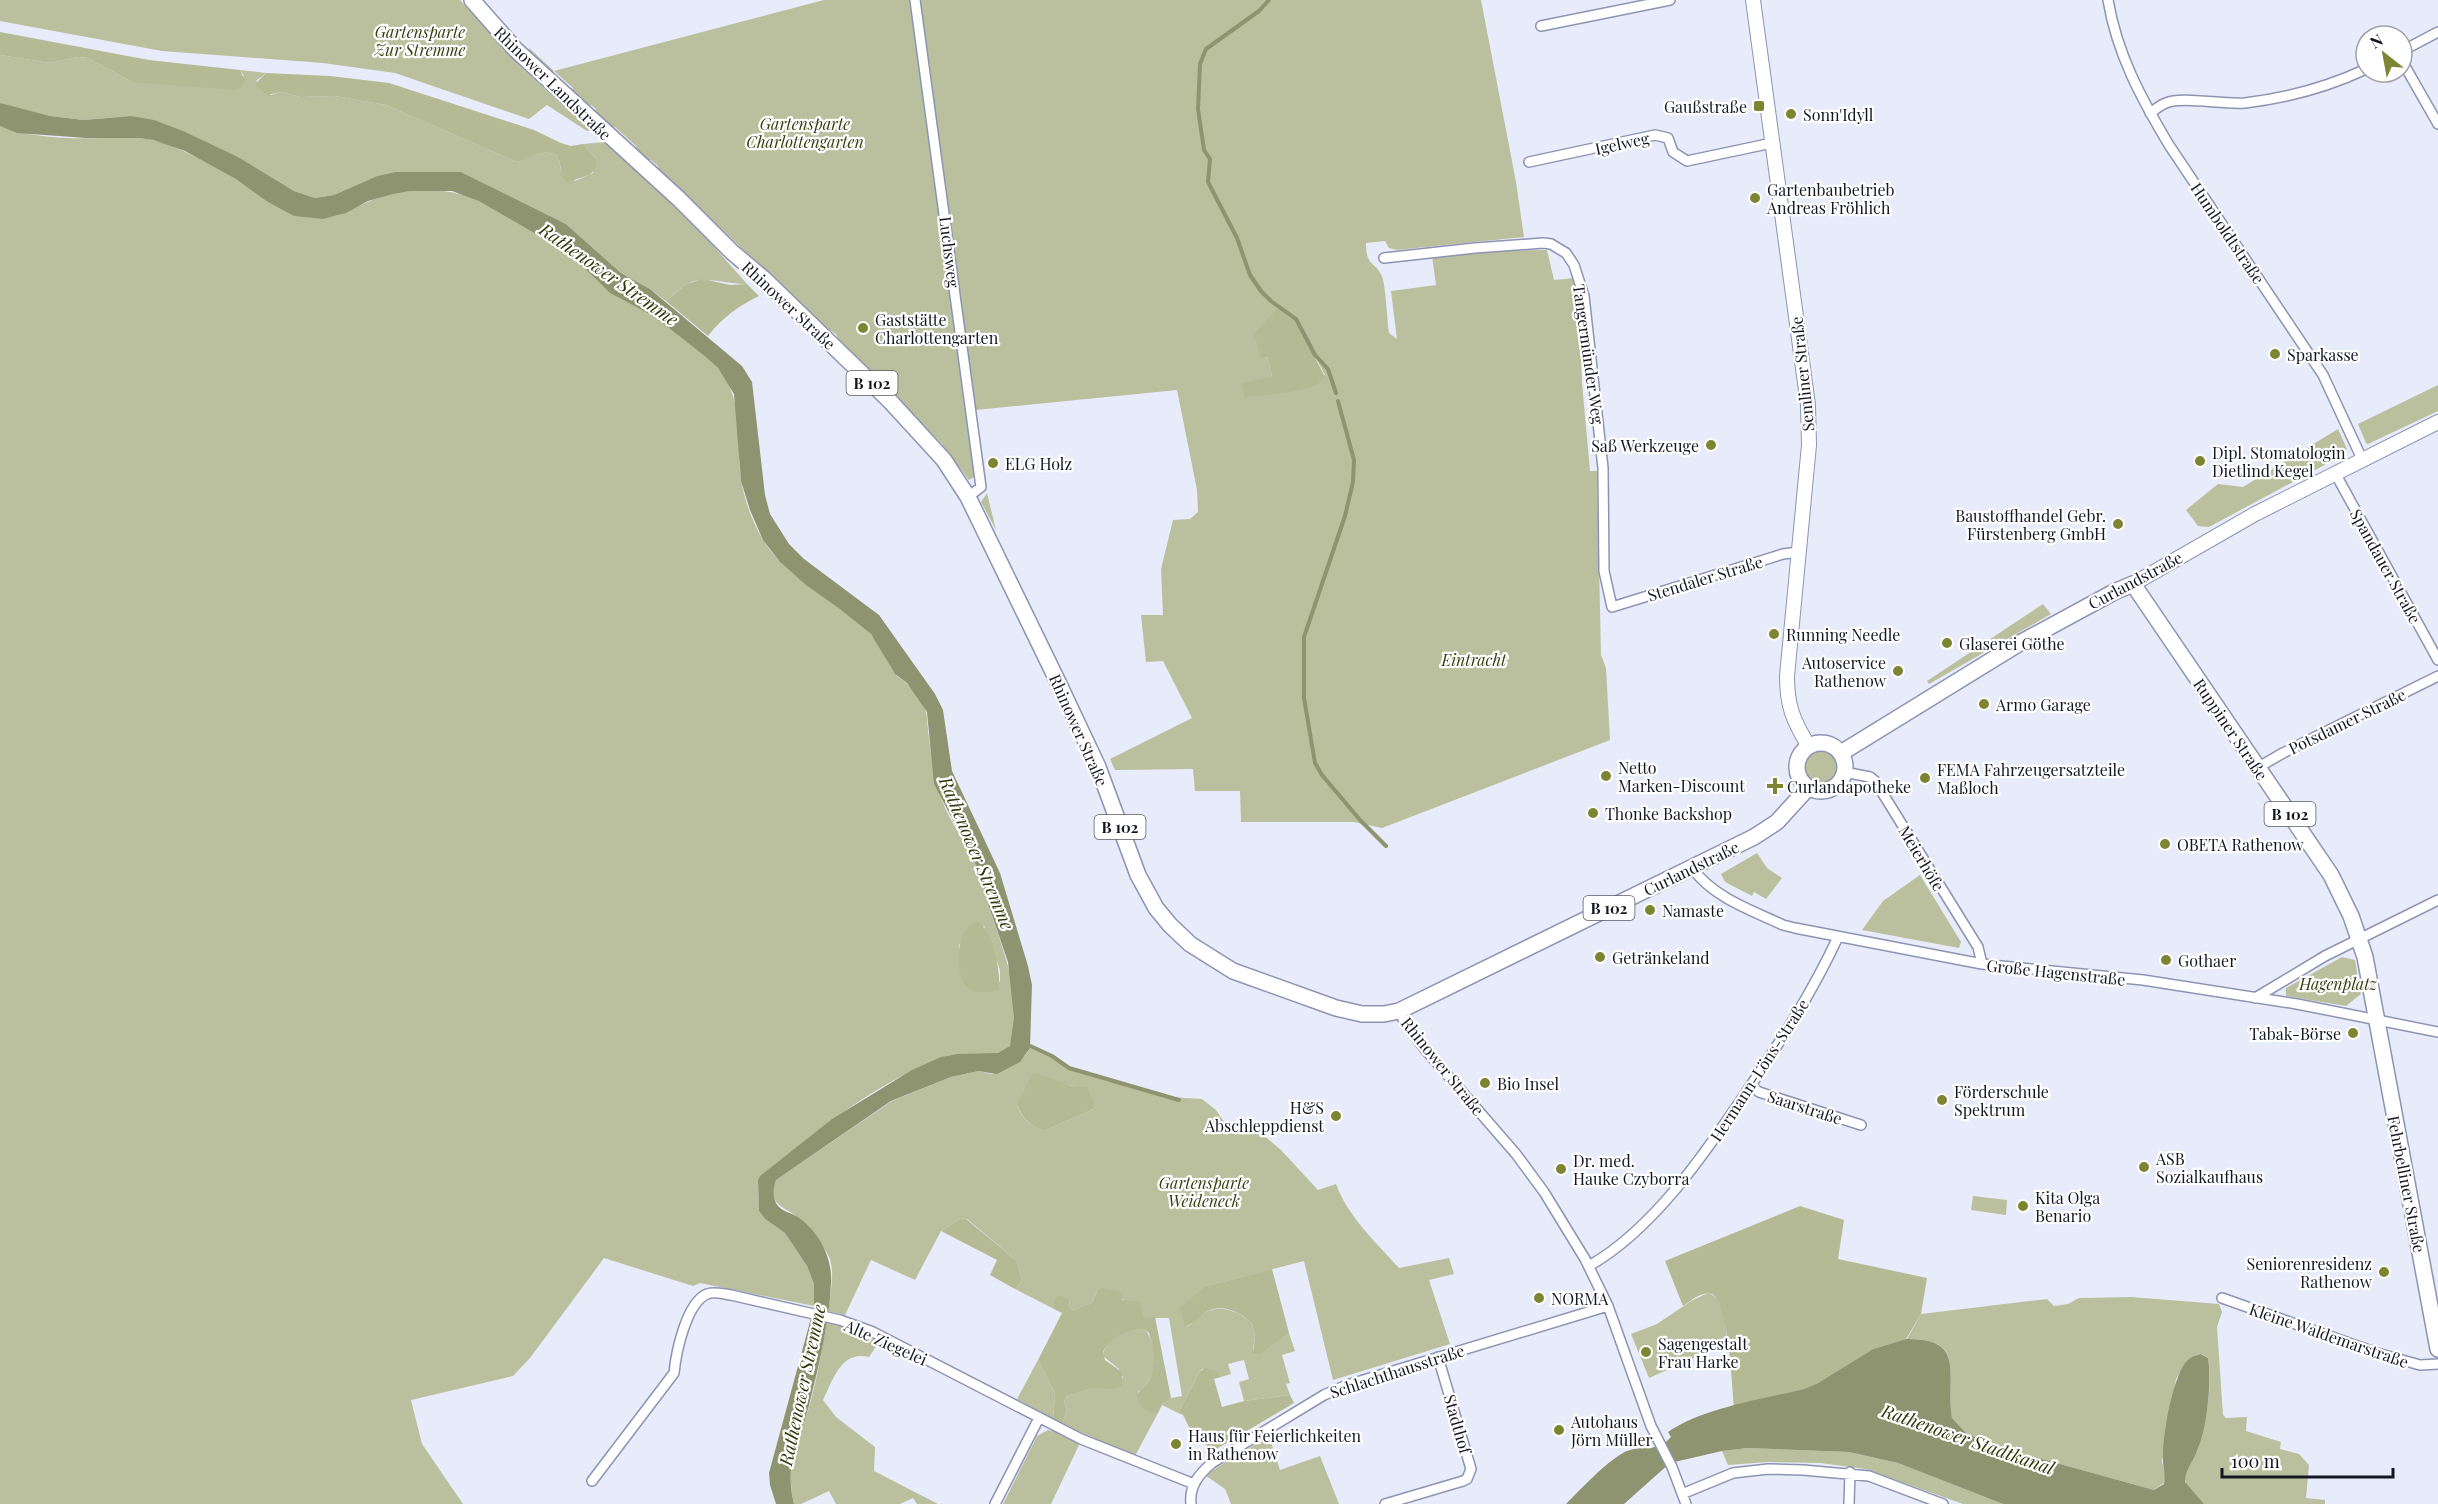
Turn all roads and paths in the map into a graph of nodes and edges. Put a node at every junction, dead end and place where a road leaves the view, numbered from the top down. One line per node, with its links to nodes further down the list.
1 (472, 0): 14 (main road, Rhinower Landstraße / B 102)
2 (915, 0): 20 (street, Luchsweg)
3 (1670, 0): 6 (street)
4 (1753, 0): 13 (street, Semliner Straße)
5 (2108, 0): 11 (street, Humboldtstraße)
6 (1541, 26)
7 (2438, 32): 8 (street)
8 (2414, 45)
9 (2354, 74): 11 (street)
10 (2414, 82): 12 (street)
11 (2150, 113): 18 (street, Humboldtstraße)
12 (2438, 124)
13 (1772, 142): 15 (street, Igelweg); 21 (street, Semliner Straße)
14 (638, 162): 20 (main road, Rhinower Straße / B 102)
15 (1529, 162)
16 (1384, 258): 23 (street, Tangermünder Weg)
17 (2438, 422): 18 (street, Curlandstraße)
18 (2362, 459): 19 (street, Curlandstraße)
19 (2335, 473): 22 (street, Curlandstraße); 24 (street, Spandauer Straße)
20 (968, 497): 37 (main road, Rhinower Straße / B 102)
21 (1799, 552): 23 (street, Stendaler Straße); 26 (street, Semliner Straße)
22 (2133, 584): 27 (main road, Curlandstraße); 28 (main road, Ruppiner Straße / B 102)
23 (1612, 607)
24 (2438, 660)
25 (2438, 676): 28 (street, Potsdamer Straße)
26 (1808, 746): 27 (main road); 30 (main road)
27 (1841, 753): 29 (main road)
28 (2258, 768): 34 (main road, Ruppiner Straße / B 102)
29 (1844, 771): 30 (main road); 35 (street, Meierhöfe)
30 (1808, 788): 31 (main road, Curlandstraße / B 102)
31 (1692, 868): 33 (street, Große Hagenstraße); 37 (main road, Curlandstraße / B 102)
32 (2438, 900): 34 (street)
33 (1839, 937): 35 (street, Große Hagenstraße); 40 (street, Hermann-Löns-Straße)
34 (2360, 938): 36 (street); 38 (main road, B 102)
35 (1982, 964): 36 (street, Große Hagenstraße)
36 (2256, 998): 38 (street, Große Hagenstraße)
37 (1399, 1011): 42 (street, Rhinower Straße)
38 (2376, 1018): 39 (street, Große Hagenstraße); 45 (main road, Fehrbelliner Straße / B 102)
39 (2438, 1032)
40 (1750, 1086): 41 (street, Saarstraße); 42 (street, Hermann-Löns-Straße)
41 (1861, 1125)
42 (1589, 1266): 44 (street, Rhinower Straße)
43 (2222, 1298): 47 (street, Kleine Waldemarstraße)
44 (1608, 1306): 46 (street, Schlachthausstraße); 52 (street, Rhinower Straße)
45 (2438, 1349)
46 (1438, 1357): 51 (street, Schlachthausstraße); 55 (street, Stadthof)
47 (2438, 1364)
48 (1039, 1418): 50 (street, Alte Ziegelei); 51 (street, Alte Ziegelei); 53 (street)
49 (1850, 1473): 52 (street); 57 (street); 58 (street)
50 (592, 1482)
51 (1194, 1484): 54 (street)
52 (1682, 1494): 56 (street, Rhinower Straße)
53 (995, 1504)
54 (1191, 1504)
55 (1385, 1504)
56 (1686, 1504)
57 (1849, 1504)
58 (1943, 1504)

